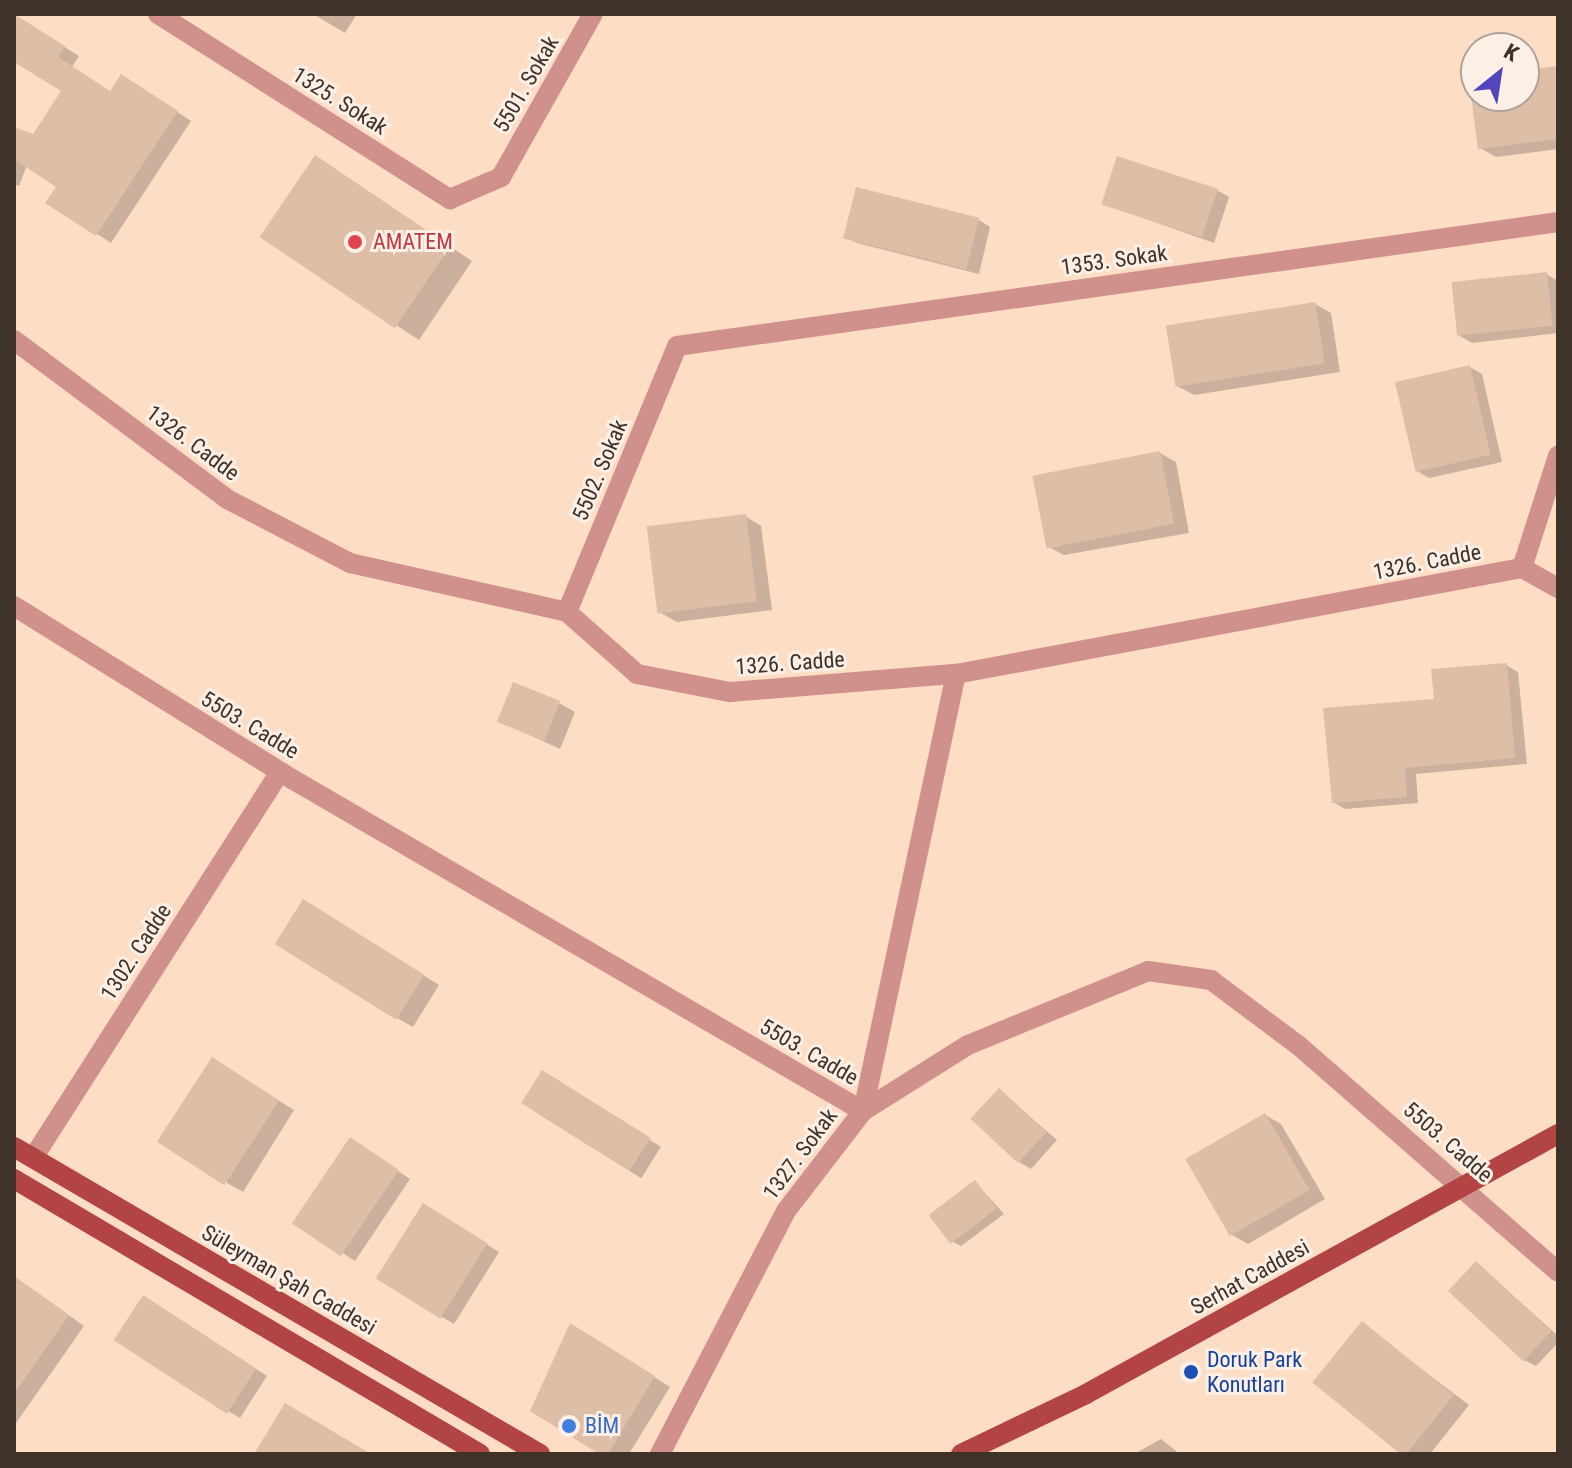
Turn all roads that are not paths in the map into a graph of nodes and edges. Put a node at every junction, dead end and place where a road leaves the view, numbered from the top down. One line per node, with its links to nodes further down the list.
1 (158, 14): 3 (street, 1325. Sokak)
2 (593, 14): 3 (street, 5501. Sokak)
3 (501, 177)
4 (1558, 222): 6 (street, 1353. Sokak)
5 (14, 340): 11 (street, 1326. Cadde)
6 (677, 346): 11 (street, 5502. Sokak)
7 (1558, 456): 8 (street)
8 (1522, 568): 9 (street); 12 (street, 1326. Cadde)
9 (1558, 588)
10 (14, 606): 13 (street, 5503. Cadde)
11 (567, 612): 12 (street, 1326. Cadde)
12 (956, 674): 14 (street, 1327. Sokak)
13 (280, 772): 14 (street, 5503. Cadde); 17 (street, 1302. Cadde)
14 (863, 1111): 19 (street, 5503. Cadde); 23 (street, 1327. Sokak)
15 (1558, 1134): 19 (main road, Serhat Caddesi)
16 (14, 1147): 17 (main road, Süleyman Şah Caddesi)
17 (33, 1158): 22 (main road, Süleyman Şah Caddesi)
18 (15, 1181): 21 (main road)
19 (1464, 1188): 20 (street, 5503. Cadde); 24 (main road, Serhat Caddesi)
20 (1558, 1272)
21 (480, 1454)
22 (540, 1454)
23 (660, 1454)
24 (961, 1454)

